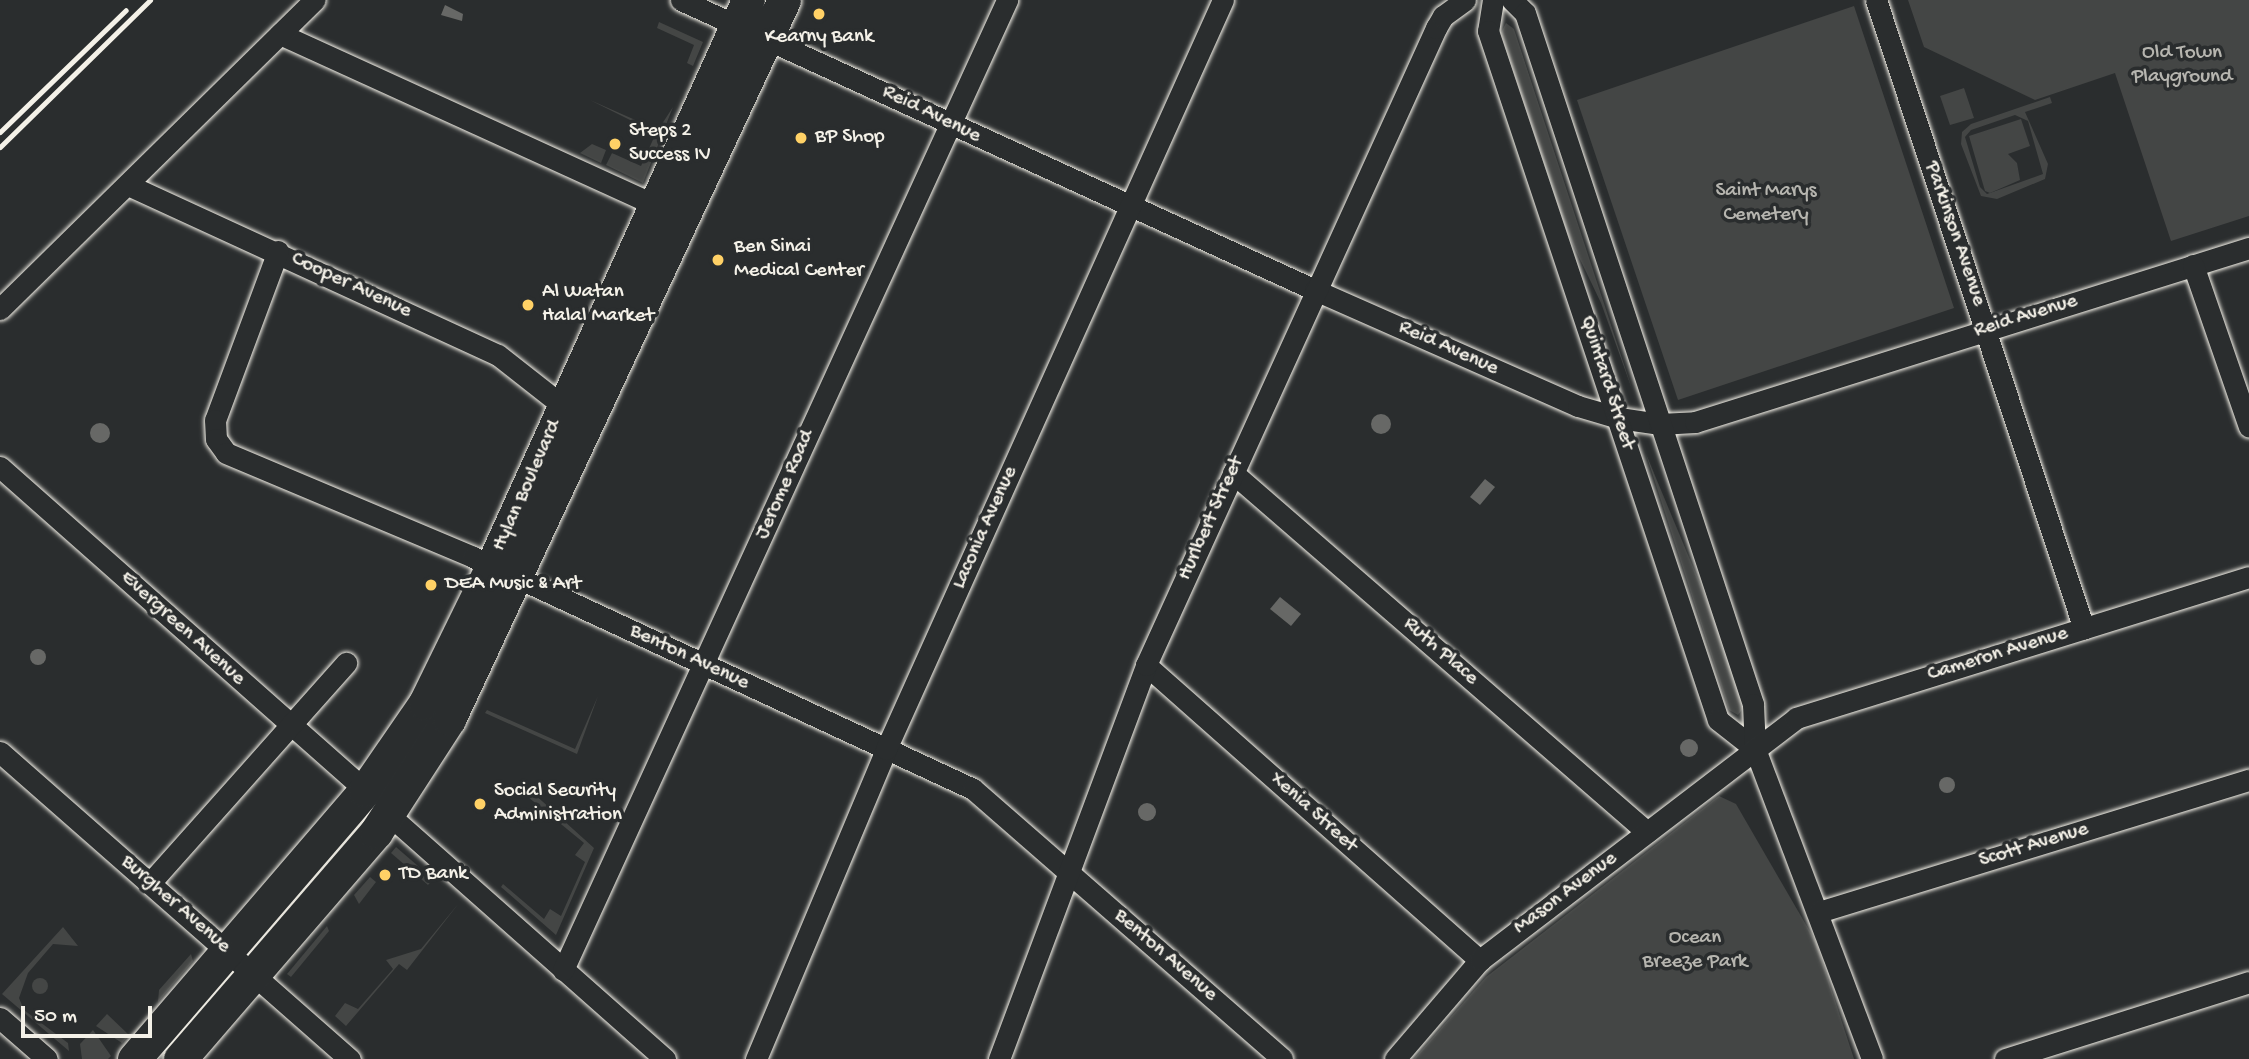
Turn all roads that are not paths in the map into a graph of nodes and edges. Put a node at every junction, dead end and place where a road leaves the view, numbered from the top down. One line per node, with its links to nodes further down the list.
1 (314, 0): 11 (street)
2 (681, 0): 10 (street, Reid Avenue)
3 (784, 0): 12 (main road, Hylan Boulevard)
4 (1007, 0): 13 (street, Jerome Road)
5 (1223, 0): 16 (street, Laconia Avenue)
6 (1465, 0): 20 (street, Hurlbert Street)
7 (1493, 0): 24 (street, Quintard Street)
8 (1511, 0): 25 (street, Quintard Street)
9 (1876, 0): 22 (street, Parkinson Avenue)
10 (742, 13): 12 (street, Reid Avenue); 15 (main road, Hylan Boulevard)
11 (280, 33): 14 (street); 15 (street)
12 (767, 38): 13 (street, Reid Avenue); 29 (main road, Hylan Boulevard)
13 (950, 125): 16 (street, Reid Avenue); 33 (street, Jerome Road)
14 (128, 185): 18 (street, Cooper Avenue); 21 (street)
15 (655, 205): 23 (main road, Hylan Boulevard)
16 (1131, 208): 20 (street, Reid Avenue); 36 (street, Laconia Avenue)
17 (2249, 248): 19 (street, Reid Avenue)
18 (278, 251): 23 (street, Cooper Avenue); 29 (street, Benton Avenue)
19 (2193, 265): 22 (street, Reid Avenue); 26 (street)
20 (1315, 290): 24 (street, Reid Avenue); 28 (street, Hurlbert Street)
21 (0, 309)
22 (1986, 329): 25 (street, Reid Avenue); 31 (street, Parkinson Avenue)
23 (563, 406): 29 (main road, Hylan Boulevard)
24 (1619, 418): 25 (street, Reid Avenue); 37 (street, Quintard Street)
25 (1659, 424): 37 (street, Quintard Street)
26 (2249, 428)
27 (0, 467): 35 (street, Evergreen Avenue)
28 (1233, 473): 34 (street, Hurlbert Street); 42 (street, Ruth Place)
29 (505, 573): 33 (street, Benton Avenue); 40 (main road, Hylan Boulevard); 41 (main road, Hylan Boulevard)
30 (2249, 577): 31 (street, Cameron Avenue)
31 (2084, 629): 37 (street, Cameron Avenue)
32 (346, 663): 35 (street)
33 (704, 665): 36 (street, Benton Avenue); 48 (street, Jerome Road)
34 (1146, 665): 43 (street, Hurlbert Street); 47 (street, Xenia Street)
35 (291, 727): 40 (street, Evergreen Avenue); 44 (street)
36 (886, 749): 43 (street, Benton Avenue); 57 (street, Laconia Avenue)
37 (1755, 749): 42 (street, Mason Avenue); 45 (street, Quintard Street)
38 (0, 752): 44 (street, Burgher Avenue)
39 (2249, 780): 45 (street, Scott Avenue)
40 (365, 790): 46 (main road, Hylan Boulevard)
41 (388, 814): 48 (street); 49 (main road, Hylan Boulevard)
42 (1647, 832): 47 (street, Mason Avenue)
43 (1068, 871): 58 (street, Hurlbert Street); 59 (street, Benton Avenue)
44 (150, 883): 46 (street, Burgher Avenue)
45 (1819, 912): 61 (street, Quintard Street)
46 (228, 951): 49 (street, Burgher Avenue); 53 (main road, Hylan Boulevard)
47 (1480, 960): 60 (street, Mason Avenue)
48 (563, 970): 56 (street)
49 (254, 973): 54 (main road, Hylan Boulevard); 55 (street, Burgher Avenue)
50 (2249, 982): 62 (street)
51 (0, 1018): 52 (street)
52 (47, 1059)
53 (134, 1059)
54 (180, 1059)
55 (350, 1059)
56 (665, 1059)
57 (756, 1059)
58 (999, 1059)
59 (1282, 1059)
60 (1395, 1059)
61 (1872, 1059)
62 (2005, 1059)

